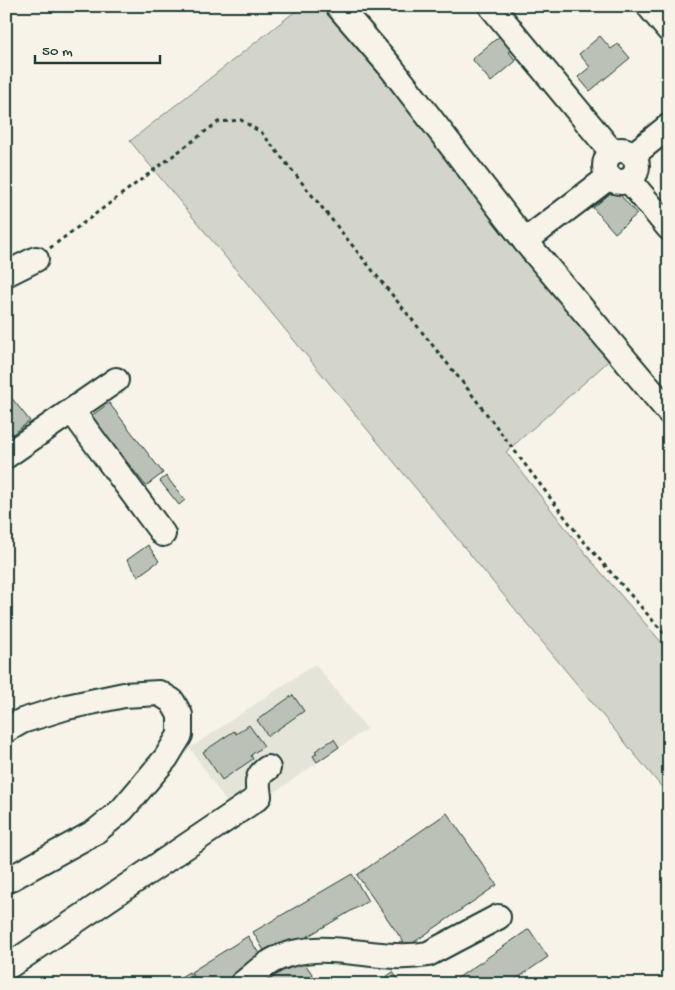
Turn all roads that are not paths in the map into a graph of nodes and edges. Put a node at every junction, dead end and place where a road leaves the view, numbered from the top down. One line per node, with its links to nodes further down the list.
1 (338, 6): 9 (street)
2 (491, 6): 6 (street)
3 (649, 6): 4 (street)
4 (669, 30)
5 (669, 126): 6 (street)
6 (622, 153): 7 (street)
7 (619, 179): 8 (street); 9 (street)
8 (669, 228)
9 (526, 241): 14 (street)
10 (36, 259): 11 (street)
11 (6, 274)
12 (116, 380): 13 (street)
13 (72, 411): 15 (street); 16 (street)
14 (669, 412)
15 (6, 456)
16 (163, 534)
17 (6, 730): 19 (street)
18 (268, 768): 21 (street)
19 (6, 881)
20 (498, 917): 22 (street)
21 (6, 968)
22 (242, 984)

